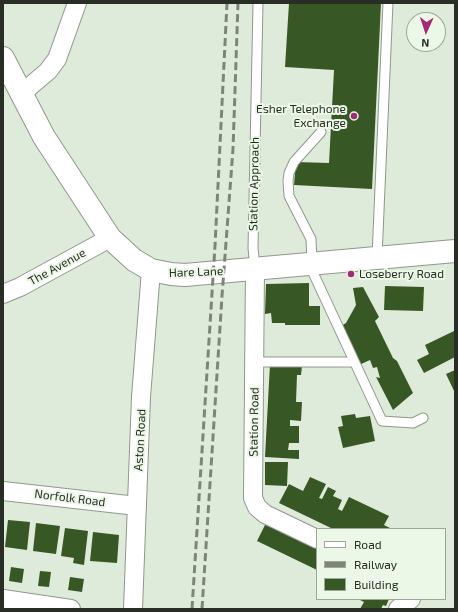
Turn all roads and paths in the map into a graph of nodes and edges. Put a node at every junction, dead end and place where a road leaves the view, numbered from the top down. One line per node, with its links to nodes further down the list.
1 (76, 3): 5 (street)
2 (258, 3): 11 (lane, Station Approach)
3 (388, 3): 9 (lane)
4 (3, 58): 5 (street, Hare Lane)
5 (20, 94): 7 (street, Hare Lane)
6 (321, 132): 10 (lane)
7 (110, 238): 12 (street, Hare Lane); 13 (street, The Avenue)
8 (454, 253): 9 (street, Hare Lane)
9 (377, 257): 10 (street, Hare Lane)
10 (311, 263): 11 (street, Hare Lane); 15 (lane)
11 (255, 268): 12 (street, Hare Lane); 14 (street, Station Road)
12 (152, 270): 18 (street, Aston Road)
13 (3, 294)
14 (255, 362): 15 (lane); 19 (street, Station Road)
15 (353, 362): 16 (lane)
16 (423, 418)
17 (3, 491): 18 (street, Norfolk Road)
18 (137, 506): 23 (street, Aston Road)
19 (316, 539)
20 (3, 599): 22 (street)
21 (410, 600): 24 (street)
22 (71, 609)
23 (133, 609)
24 (398, 609)

